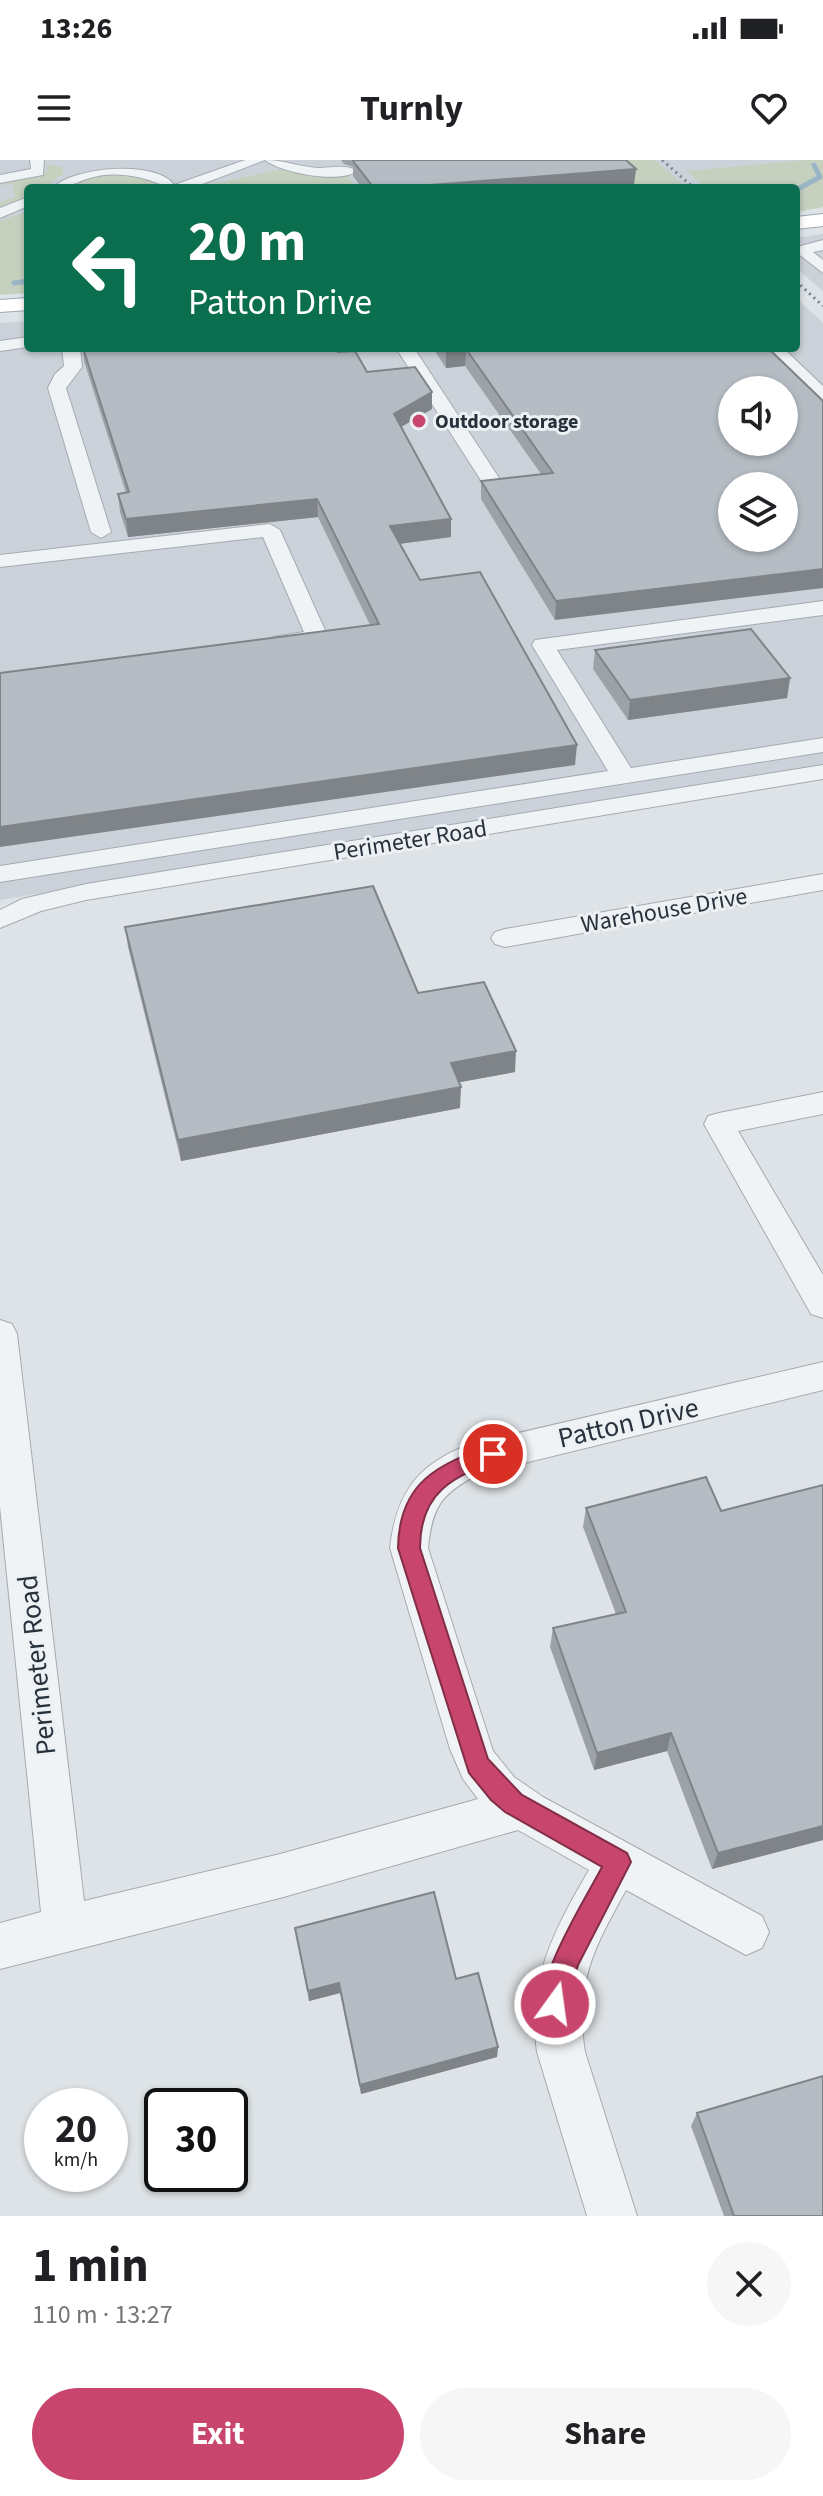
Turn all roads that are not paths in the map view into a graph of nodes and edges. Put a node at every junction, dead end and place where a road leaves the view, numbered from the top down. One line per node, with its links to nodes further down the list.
1 (37, 160): 10 (street)
2 (88, 160): 11 (street)
3 (99, 160): 8 (street)
4 (258, 160): 6 (street)
5 (272, 160): 7 (street)
6 (235, 168): 9 (street); 14 (street)
7 (350, 171)
8 (127, 172): 9 (street); 12 (street)
9 (152, 175): 13 (street)
10 (0, 179)
11 (64, 184)
12 (66, 184)
13 (167, 184)
14 (190, 184)
15 (823, 220): 16 (main road)
16 (800, 223)
17 (823, 245): 18 (street)
18 (823, 268)
19 (24, 304): 20 (main road)
20 (0, 306)
21 (24, 333): 22 (street)
22 (0, 335)
23 (24, 343): 24 (street)
24 (0, 346)
25 (71, 352): 30 (street)
26 (408, 352): 29 (street)
27 (777, 352): 28 (street)
28 (823, 396)
29 (491, 481)
30 (101, 532)
31 (0, 561): 33 (street)
32 (823, 608): 36 (street)
33 (265, 644)
34 (823, 745): 36 (street)
35 (823, 772): 39 (street, Perimeter Road)
36 (624, 777): 37 (street)
37 (0, 874)
38 (823, 882): 40 (street, Warehouse Drive)
39 (0, 920)
40 (505, 938)
41 (823, 1103): 42 (street)
42 (823, 1305)
43 (0, 1334): 47 (street, Perimeter Road)
44 (823, 1376): 45 (street, Patton Drive)
45 (520, 1808): 46 (street, Patton Drive); 47 (street)
46 (618, 1862): 48 (street, Patton Drive); 50 (street)
47 (65, 1928): 49 (street)
48 (746, 1932)
49 (0, 1946)
50 (612, 2216)

